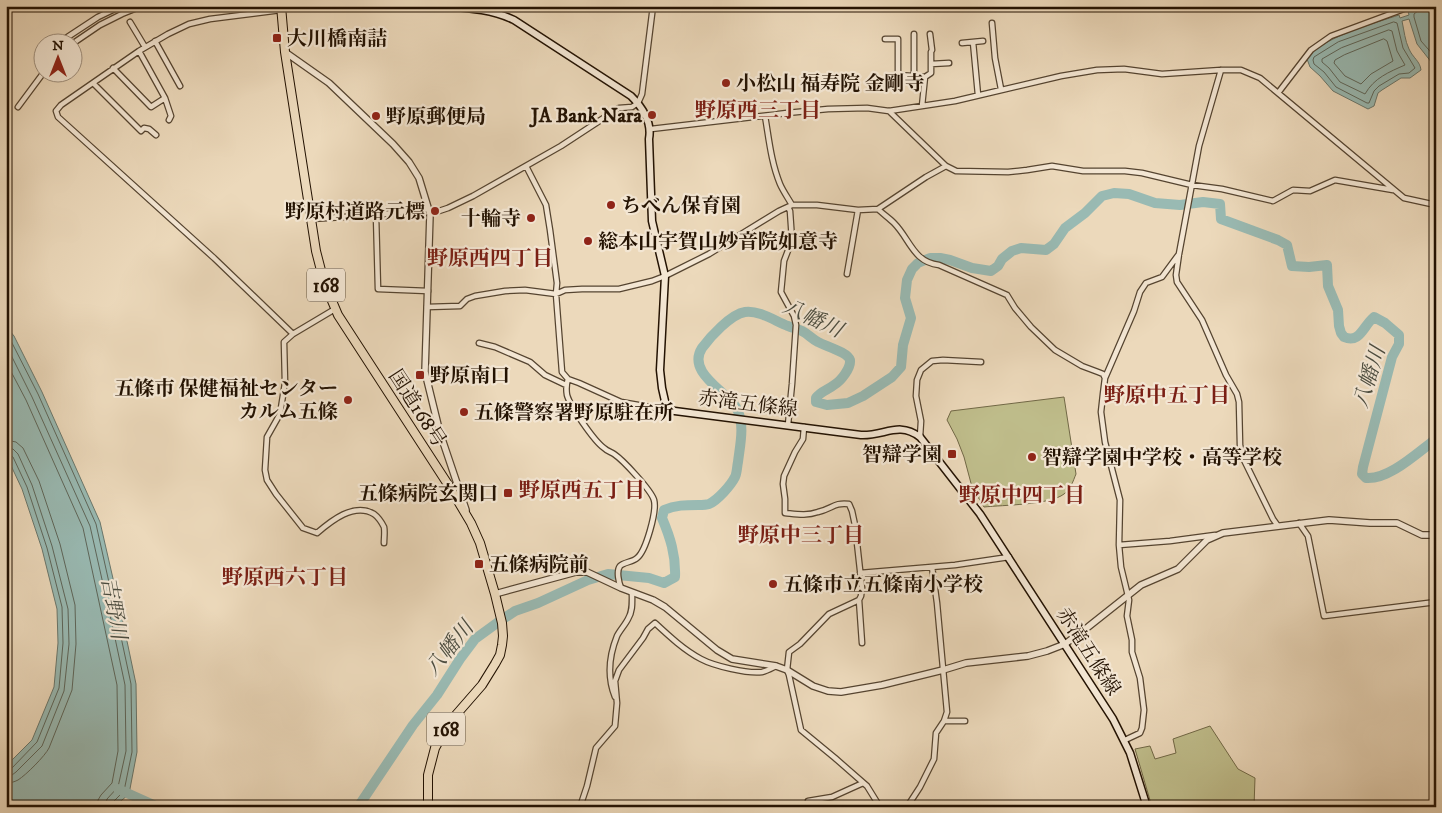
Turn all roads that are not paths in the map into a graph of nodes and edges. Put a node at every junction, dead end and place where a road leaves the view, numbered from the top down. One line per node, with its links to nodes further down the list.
1 (121, 6): 9 (street)
2 (142, 6): 12 (street)
3 (442, 6): 34 (main road)
4 (653, 6): 34 (street)
5 (1412, 6): 31 (street)
6 (281, 8): 14 (street); 20 (highway, 国道168号 / 168)
7 (130, 22): 18 (street)
8 (992, 23): 30 (street)
9 (75, 32)
10 (914, 34): 25 (street)
11 (930, 34): 22 (street)
12 (82, 37)
13 (886, 39): 25 (street)
14 (155, 41): 18 (street); 29 (street)
15 (983, 41): 16 (street)
16 (973, 42): 17 (street); 32 (street)
17 (962, 43)
18 (145, 47): 19 (street)
19 (139, 51): 23 (street); 33 (street)
20 (285, 52): 50 (street); 52 (highway, 国道168号 / 168)
21 (949, 63): 22 (street)
22 (931, 64): 26 (street)
23 (113, 68): 28 (street); 33 (street)
24 (1221, 70): 30 (street); 31 (street); 44 (street)
25 (914, 77): 26 (street)
26 (925, 77): 35 (street)
27 (37, 82): 36 (street)
28 (94, 83): 41 (street); 60 (street)
29 (180, 86)
30 (1002, 89): 32 (street)
31 (1278, 93): 45 (street)
32 (978, 95): 35 (street)
33 (166, 98): 39 (street)
34 (638, 103): 40 (main road); 42 (street)
35 (922, 106): 37 (street)
36 (18, 107)
37 (889, 111): 38 (street); 43 (street)
38 (765, 116): 40 (street); 47 (street)
39 (168, 120)
40 (651, 129): 55 (main road)
41 (156, 135)
42 (526, 166): 50 (street); 57 (street)
43 (946, 166): 44 (street); 48 (street)
44 (1192, 185): 45 (street); 53 (street)
45 (1394, 190): 46 (street)
46 (1436, 205)
47 (790, 206): 49 (street); 55 (street); 66 (street)
48 (878, 209): 49 (street); 63 (street)
49 (858, 210): 54 (street)
50 (429, 211): 51 (street); 56 (street)
51 (376, 215): 52 (street); 56 (street)
52 (311, 219): 59 (highway, 国道168号 / 168)
53 (1179, 254): 63 (street); 71 (street)
54 (847, 274)
55 (665, 276): 57 (street); 65 (main road)
56 (428, 291): 58 (street)
57 (556, 294): 58 (street); 64 (street)
58 (427, 306): 69 (street)
59 (335, 309): 60 (street); 69 (highway, 国道168号 / 168)
60 (292, 334): 74 (street)
61 (479, 343): 64 (street)
62 (981, 362): 68 (street)
63 (1105, 378): 75 (street)
64 (567, 382): 65 (street); 79 (street)
65 (667, 410): 66 (main road, 赤滝五條線)
66 (788, 425): 67 (main road, 赤滝五條線)
67 (804, 427): 68 (main road, 赤滝五條線); 78 (street)
68 (920, 437): 76 (main road, 赤滝五條線)
69 (471, 523): 81 (highway, 国道168号 / 168)
70 (1299, 523): 71 (street); 73 (street); 84 (street)
71 (1278, 526): 72 (street)
72 (1217, 535): 75 (street); 82 (street)
73 (1436, 535)
74 (384, 543)
75 (1120, 545): 82 (street)
76 (1009, 557): 77 (street); 86 (main road, 赤滝五條線)
77 (932, 567): 78 (street); 89 (street)
78 (860, 573): 83 (street)
79 (621, 588): 80 (street); 81 (street)
80 (632, 592): 87 (street); 90 (street)
81 (495, 594): 96 (highway, 国道168号 / 168)
82 (1127, 595): 86 (street); 93 (street)
83 (859, 600): 85 (street); 88 (street)
84 (1436, 602)
85 (862, 643)
86 (1065, 644): 89 (street); 93 (main road, 赤滝五條線)
87 (776, 666): 88 (street); 90 (street)
88 (787, 670): 89 (street); 94 (street)
89 (944, 670): 91 (street)
90 (617, 703): 97 (street)
91 (944, 721): 92 (street); 99 (street)
92 (964, 721)
93 (1125, 740): 100 (main road, 赤滝五條線)
94 (863, 783): 95 (street); 98 (street)
95 (808, 801)
96 (430, 807)
97 (580, 807)
98 (880, 807)
99 (907, 807)
100 (1147, 807)

